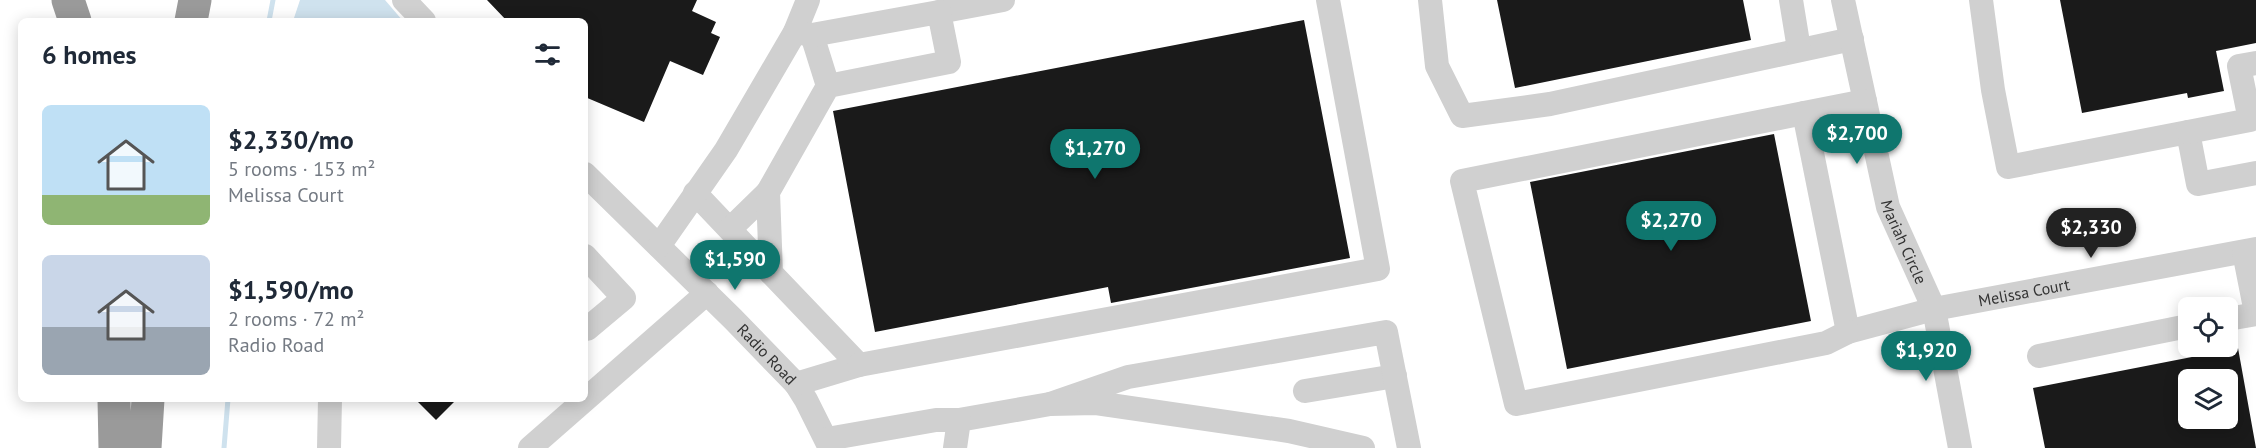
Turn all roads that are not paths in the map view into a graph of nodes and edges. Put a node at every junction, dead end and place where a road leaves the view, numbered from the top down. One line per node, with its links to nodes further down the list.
1 (68, 0): 12 (highway)
2 (195, 0): 13 (highway)
3 (404, 0): 14 (street)
4 (808, 0): 15 (street)
5 (1003, 0): 11 (street)
6 (1328, 0): 41 (street)
7 (1430, 0): 17 (street)
8 (1791, 0): 17 (street)
9 (1843, 0): 16 (street, Mariah Circle)
10 (1982, 0): 23 (street)
11 (939, 12): 15 (street); 19 (street)
12 (74, 18)
13 (192, 18)
14 (420, 18)
15 (804, 33): 19 (street); 27 (street)
16 (1851, 39): 17 (street); 20 (street, Mariah Circle)
17 (1799, 49)
18 (2256, 63): 22 (street)
19 (828, 86): 26 (street)
20 (1865, 101): 21 (street); 34 (street, Mariah Circle)
21 (1804, 113): 39 (street); 39 (street, Melissa Court)
22 (2253, 119): 23 (street)
23 (2188, 132): 24 (street)
24 (2256, 173)
25 (588, 177): 29 (street, Radio Road)
26 (768, 192): 28 (street); 32 (street)
27 (695, 193): 28 (street); 29 (street)
28 (730, 230): 32 (street)
29 (658, 246): 33 (street, Radio Road)
30 (2250, 250): 34 (street, Melissa Court); 35 (street)
31 (588, 259): 37 (street)
32 (771, 273): 41 (street)
33 (707, 293): 43 (street, Radio Road); 45 (street)
34 (1934, 309): 39 (street, Melissa Court); 60 (street, Mariah Circle)
35 (2256, 313): 36 (street)
36 (2238, 316)
37 (588, 328)
38 (2178, 328): 40 (street)
39 (1848, 332)
40 (2039, 356)
41 (859, 365): 43 (street)
42 (1395, 376): 44 (street); 50 (street); 59 (street)
43 (796, 384): 52 (street, Radio Road)
44 (1305, 391)
45 (588, 397)
46 (114, 402): 53 (highway)
47 (148, 402): 54 (highway)
48 (330, 402): 55 (street)
49 (583, 402): 56 (street)
50 (1050, 404): 51 (street); 58 (street)
51 (959, 420): 52 (street); 57 (street)
52 (829, 444)
53 (115, 448)
54 (145, 448)
55 (329, 448)
56 (530, 448)
57 (955, 448)
58 (1363, 448)
59 (1409, 448)
60 (1960, 448)

